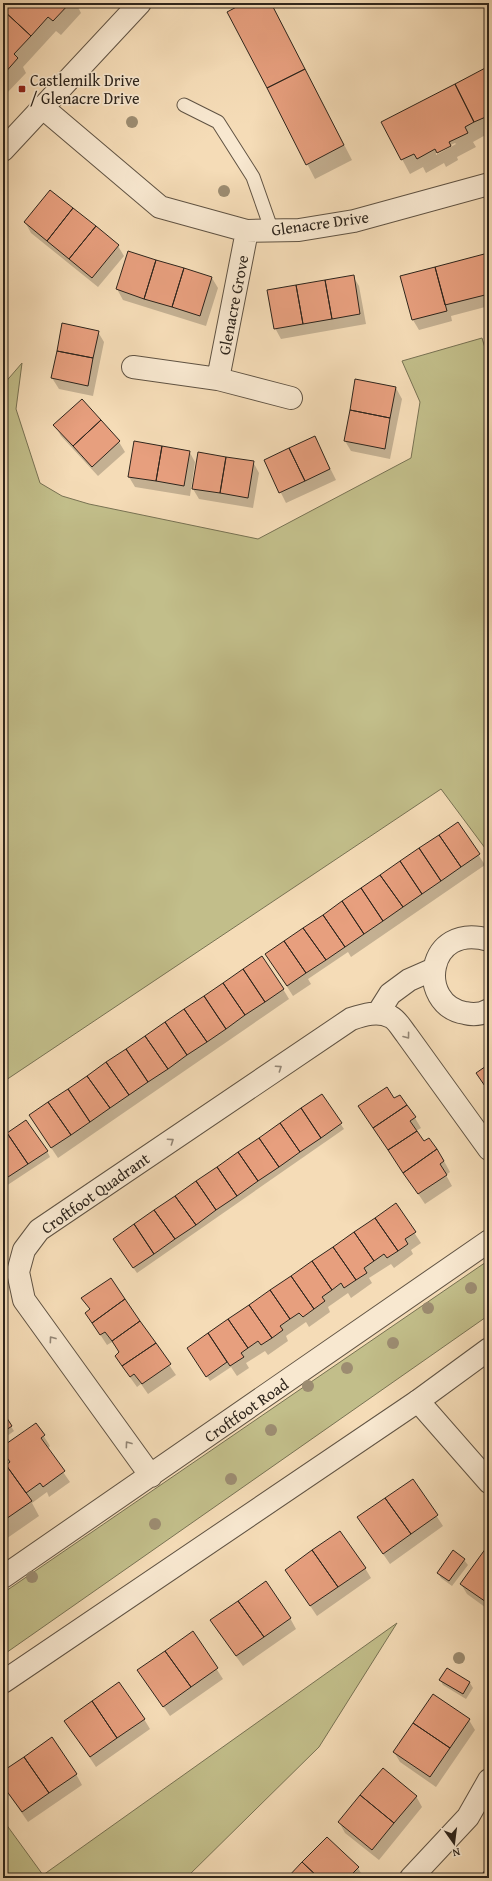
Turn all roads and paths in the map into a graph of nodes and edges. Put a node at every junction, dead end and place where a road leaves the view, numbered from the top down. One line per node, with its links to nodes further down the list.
1 (140, 3): 3 (street)
2 (184, 105): 7 (lane)
3 (42, 108): 4 (street); 6 (street, Glenacre Drive)
4 (3, 150)
5 (489, 184): 7 (street, Glenacre Drive)
6 (247, 231): 7 (street, Glenacre Drive); 9 (street, Glenacre Grove)
7 (272, 231)
8 (133, 367): 9 (street)
9 (218, 379): 10 (street)
10 (291, 398)
11 (489, 940): 12 (street)
12 (434, 970): 13 (street); 14 (street)
13 (489, 1010)
14 (378, 1013): 15 (street, one-way to 15); 19 (street, Croftfoot Quadrant, one-way to 14)
15 (489, 1149)
16 (489, 1241): 19 (street, Croftfoot Road)
17 (489, 1349): 18 (street)
18 (418, 1401): 20 (street); 22 (street)
19 (151, 1476): 21 (street, Croftfoot Road)
20 (489, 1482)
21 (3, 1577)
22 (3, 1682)
23 (489, 1780): 24 (street)
24 (411, 1878)

